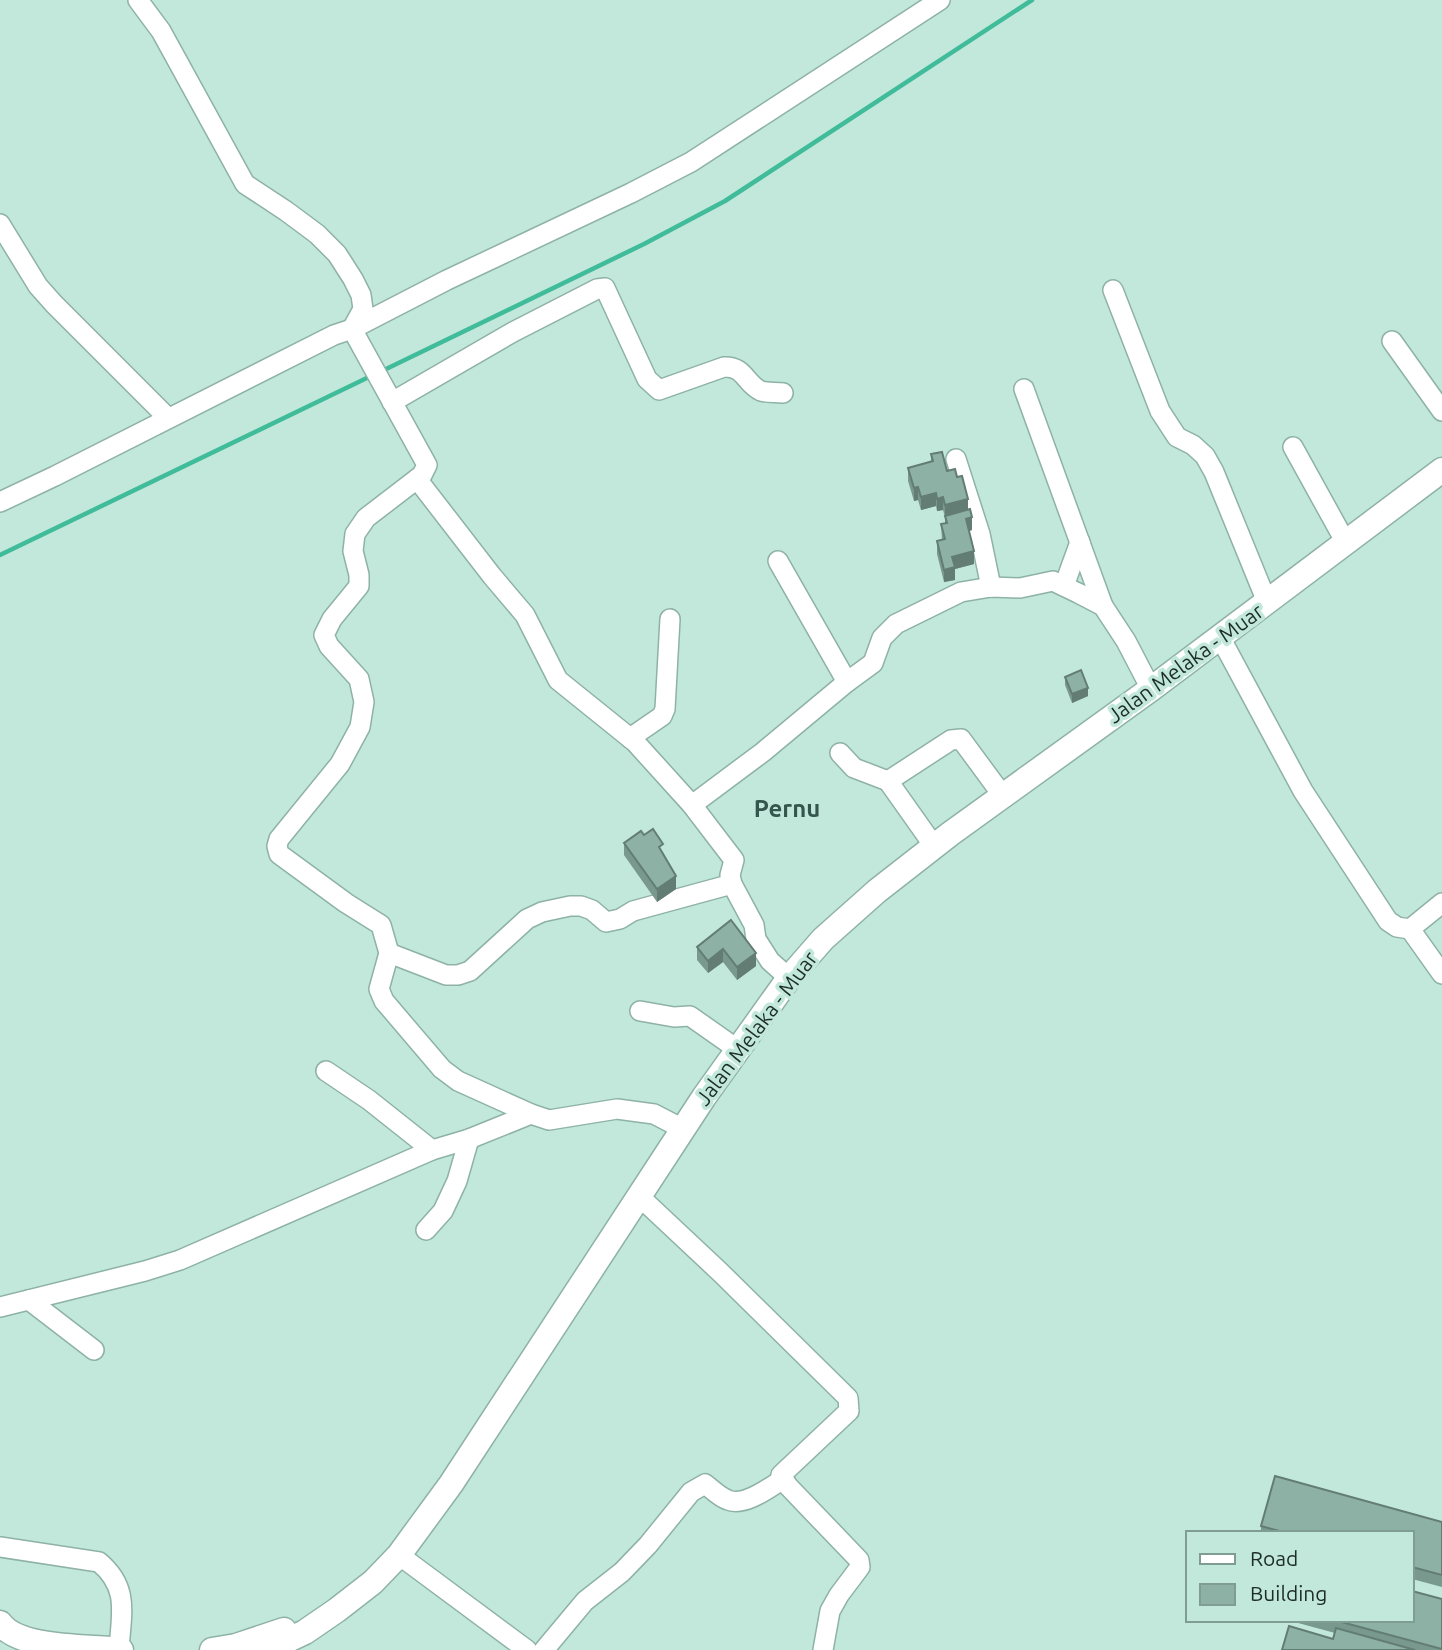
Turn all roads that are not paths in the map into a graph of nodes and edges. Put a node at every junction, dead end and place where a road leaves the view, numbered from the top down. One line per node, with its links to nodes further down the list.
1 (138, 0): 5 (street)
2 (940, 0): 5 (street)
3 (0, 224): 11 (street)
4 (1113, 290): 22 (street)
5 (352, 329): 9 (street); 11 (street)
6 (1392, 341): 10 (street)
7 (1024, 388): 17 (street)
8 (783, 393): 9 (street)
9 (388, 395): 15 (street)
10 (1442, 411)
11 (168, 418): 16 (street)
12 (1293, 447): 18 (street)
13 (956, 459): 21 (street)
14 (1442, 471): 18 (main road, Jalan Melaka - Muar)
15 (417, 479): 28 (street); 37 (street)
16 (1, 499)
17 (1080, 542): 20 (street); 23 (street)
18 (1346, 543): 22 (main road, Jalan Melaka - Muar)
19 (778, 561): 26 (street)
20 (1064, 586): 21 (street); 23 (street)
21 (991, 587): 26 (street)
22 (1267, 602): 25 (main road, Jalan Melaka - Muar)
23 (1103, 606): 27 (street)
24 (670, 619): 28 (street)
25 (1220, 637): 27 (main road, Jalan Melaka - Muar); 36 (street)
26 (847, 682): 32 (street)
27 (1151, 689): 31 (main road, Jalan Melaka - Muar)
28 (630, 738): 32 (street)
29 (840, 753): 30 (street)
30 (888, 781): 31 (street); 33 (street)
31 (1003, 796): 33 (main road, Jalan Melaka - Muar)
32 (692, 805): 34 (street)
33 (934, 846): 38 (main road, Jalan Melaka - Muar)
34 (732, 884): 37 (street); 38 (street)
35 (1442, 903): 36 (street)
36 (1410, 929): 39 (street)
37 (389, 953): 43 (street)
38 (780, 970): 41 (main road, Jalan Melaka - Muar)
39 (1442, 974)
40 (640, 1011): 41 (street)
41 (724, 1040): 44 (main road, Jalan Melaka - Muar)
42 (326, 1071): 46 (street)
43 (531, 1114): 44 (street); 45 (street)
44 (683, 1129): 47 (main road, Jalan Melaka - Muar)
45 (469, 1139): 46 (street); 48 (street)
46 (432, 1150): 49 (street)
47 (640, 1197): 52 (street); 54 (main road, Jalan Melaka - Muar)
48 (426, 1230)
49 (29, 1300): 50 (street); 51 (street)
50 (0, 1307)
51 (94, 1350)
52 (783, 1479): 61 (street); 62 (street)
53 (0, 1547): 57 (street)
54 (399, 1555): 55 (main road, Jalan Melaka - Muar); 60 (street)
55 (337, 1610): 58 (main road, Jalan Melaka - Muar); 59 (main road, Jalan Melaka - Muar)
56 (0, 1623): 57 (main road)
57 (113, 1650)
58 (212, 1650)
59 (267, 1650)
60 (527, 1650)
61 (544, 1650)
62 (823, 1650)

